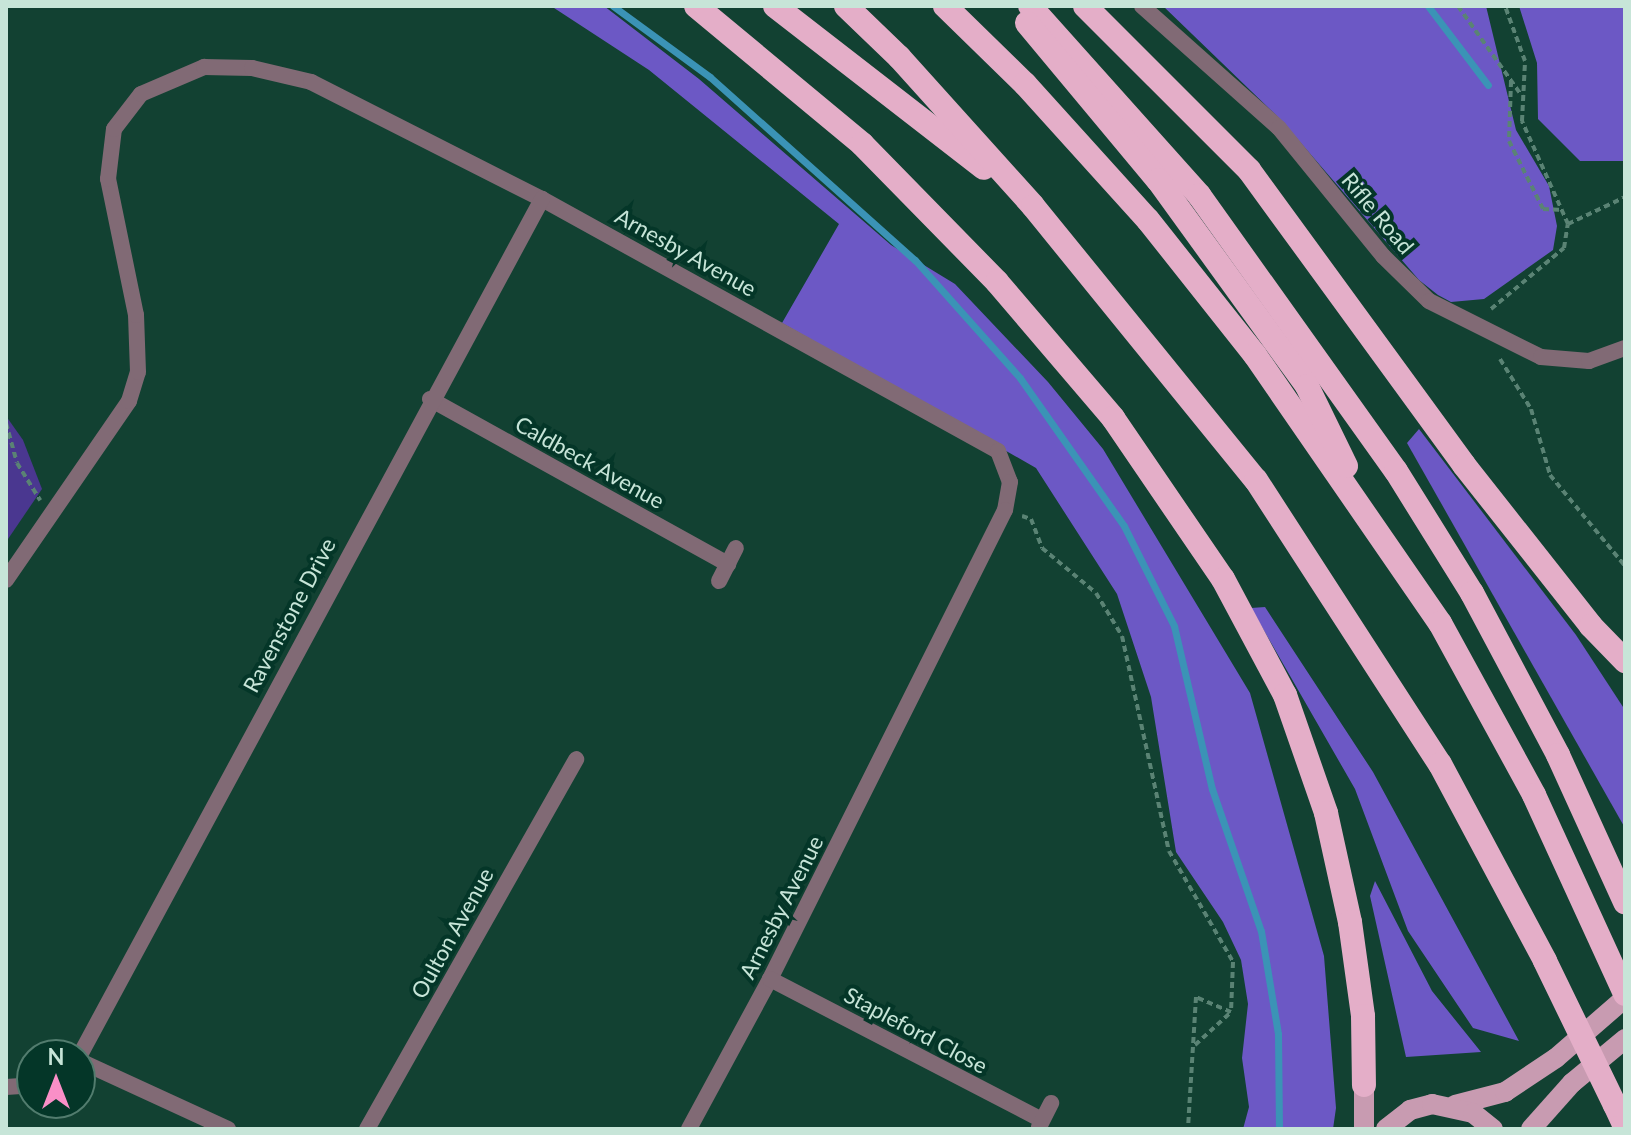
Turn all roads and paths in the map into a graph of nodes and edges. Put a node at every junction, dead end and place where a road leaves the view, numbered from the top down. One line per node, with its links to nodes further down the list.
1 (696, 6): 40 (highway)
2 (775, 6): 15 (highway)
3 (846, 6): 15 (highway)
4 (945, 6): 24 (highway)
5 (1013, 6): 24 (highway)
6 (1030, 6): 32 (highway)
7 (1085, 6): 30 (highway)
8 (1142, 6): 18 (street, Rifle Road)
9 (1458, 6): 11 (path)
10 (1505, 6): 12 (path)
11 (1511, 81): 12 (path); 16 (path)
12 (1523, 97): 16 (path)
13 (542, 199): 20 (street, Ravenstone Drive); 22 (street, Arnesby Avenue); 23 (street, Arnesby Avenue)
14 (1624, 199): 17 (path)
15 (1033, 206): 43 (highway, bridge)
16 (1563, 210): 17 (path)
17 (1568, 224): 18 (path)
18 (1482, 330): 19 (street, Rifle Road); 27 (path)
19 (1625, 348)
20 (430, 399): 26 (street, Caldbeck Avenue); 36 (street, Ravenstone Drive)
21 (6, 423): 23 (path)
22 (1005, 510): 33 (street, Arnesby Avenue); 35 (path)
23 (50, 517): 28 (street, Arnesby Avenue)
24 (1384, 542): 34 (highway)
25 (736, 548): 26 (street)
26 (728, 564): 29 (street)
27 (1625, 566)
28 (6, 580)
29 (719, 581)
30 (1625, 661)
31 (576, 759): 46 (street, Oulton Avenue)
32 (1625, 902)
33 (770, 979): 44 (street, Stapleford Close); 47 (street, Arnesby Avenue)
34 (1625, 996): 42 (main road)
35 (1231, 1012): 38 (path); 38 (path)
36 (89, 1039)
37 (1625, 1039): 52 (main road)
38 (1193, 1047): 48 (path)
39 (96, 1068): 45 (street)
40 (1364, 1085): 49 (main road)
41 (1051, 1103): 44 (street, Stapleford Close)
42 (1455, 1105): 50 (main road); 51 (main road)
43 (1620, 1116)
44 (1040, 1125)
45 (228, 1129)
46 (367, 1129)
47 (689, 1129)
48 (1188, 1129)
49 (1364, 1129)
50 (1386, 1129)
51 (1493, 1129)
52 (1531, 1129)

